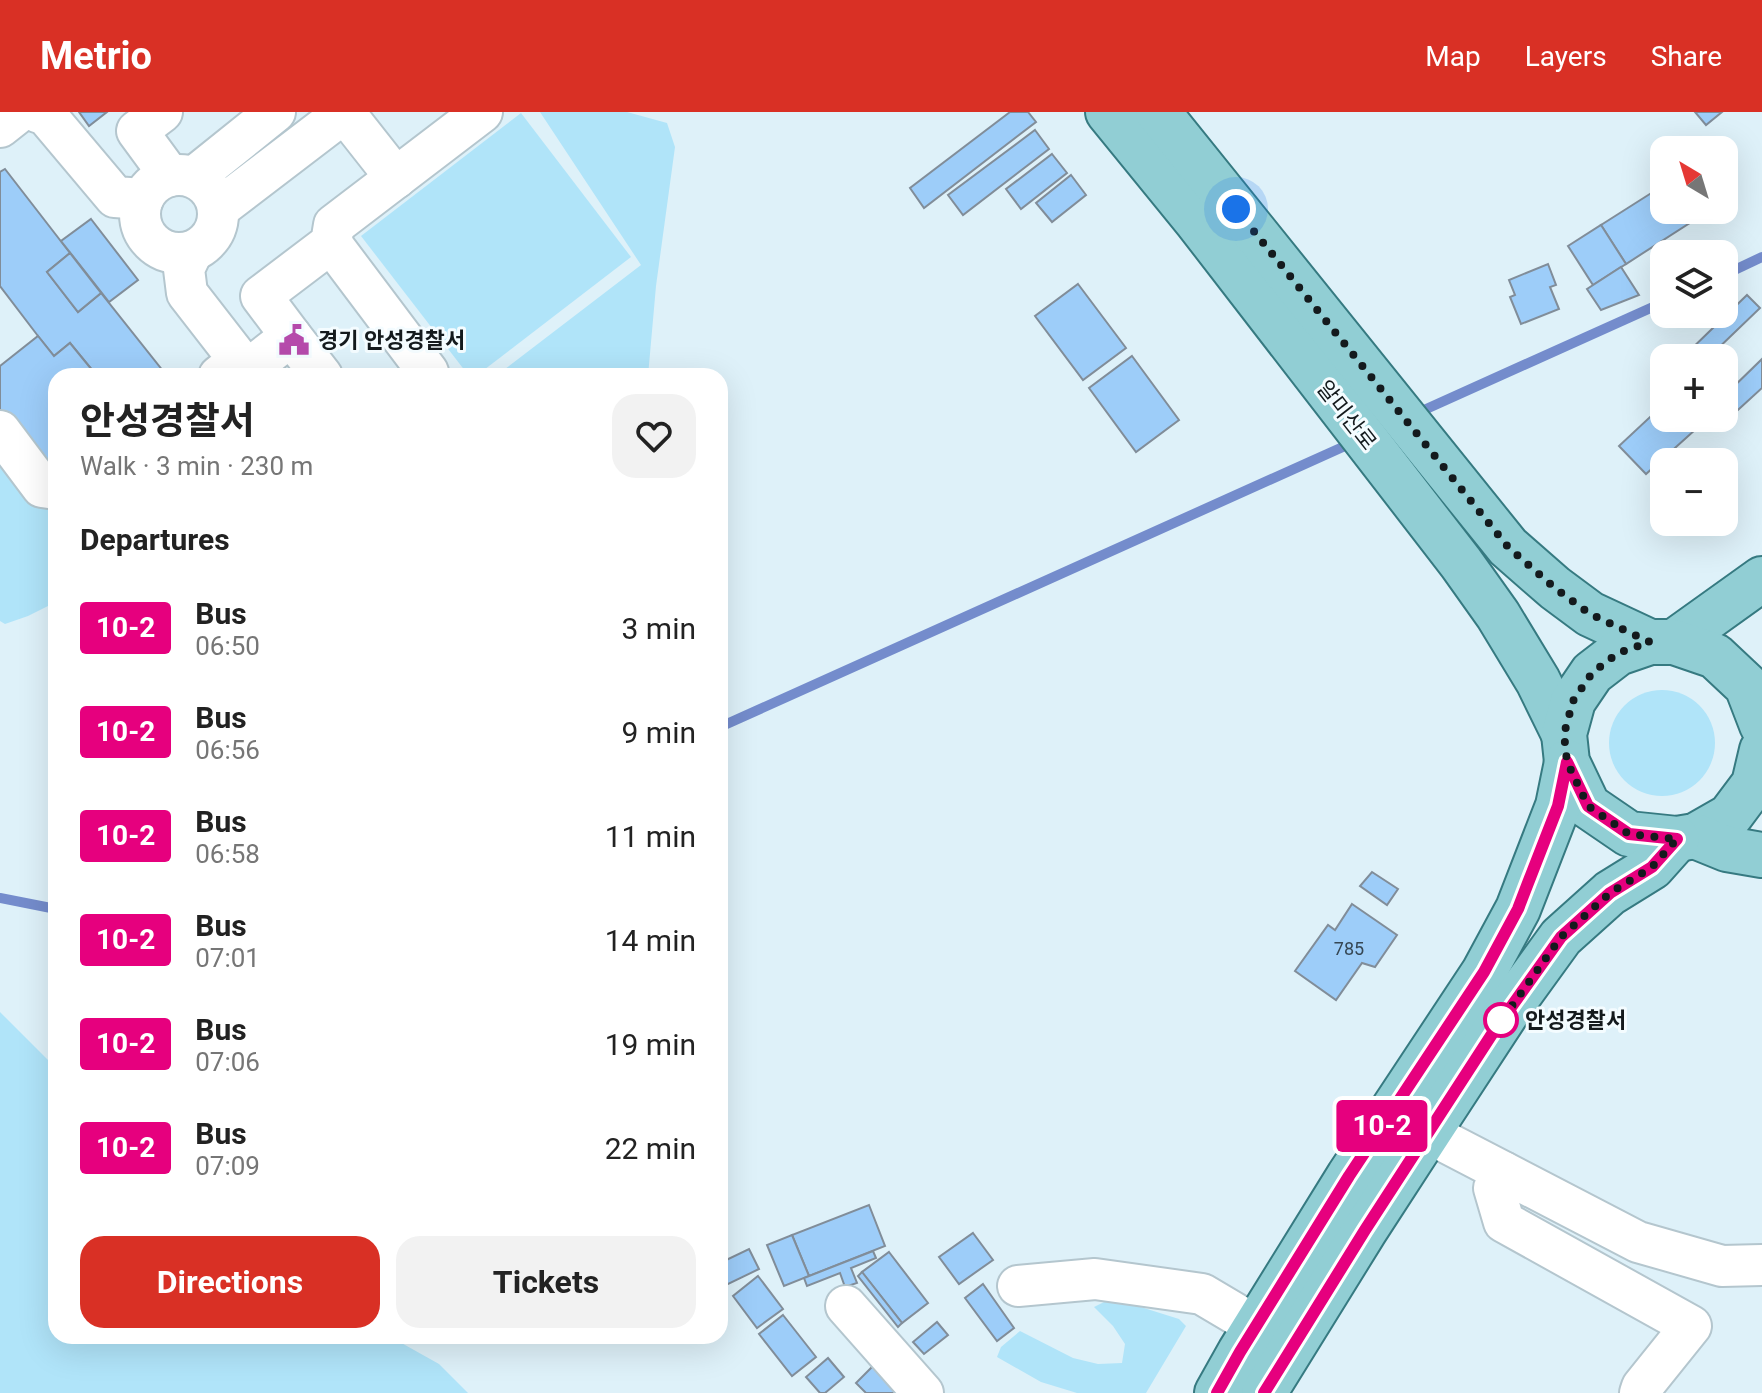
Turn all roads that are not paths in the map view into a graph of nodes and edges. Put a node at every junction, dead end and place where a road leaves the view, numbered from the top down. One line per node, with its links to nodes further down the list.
1 (19, 112): 9 (lane)
2 (37, 112): 11 (lane)
3 (162, 112): 11 (lane)
4 (275, 112): 11 (lane)
5 (345, 112): 10 (lane); 12 (lane)
6 (482, 112): 10 (lane)
7 (1108, 112): 25 (main road, 알미산로)
8 (1158, 112): 23 (main road, 알미산로)
9 (0, 127)
10 (396, 178): 13 (lane)
11 (169, 184): 12 (lane); 14 (lane)
12 (218, 209): 14 (lane)
13 (331, 243): 15 (lane); 19 (lane)
14 (192, 252): 16 (lane)
15 (291, 336): 17 (lane); 18 (lane)
16 (229, 368)
17 (250, 368)
18 (316, 368)
19 (425, 368)
20 (0, 431): 21 (lane)
21 (48, 488)
22 (1762, 579): 23 (main road)
23 (1662, 642): 24 (main road, 알미산로); 25 (main road)
24 (1762, 725)
25 (1566, 748): 27 (main road, 알미산로); 34 (main road)
26 (1762, 750): 27 (main road)
27 (1686, 838): 28 (main road); 29 (main road)
28 (1762, 855)
29 (1428, 1133): 30 (lane); 37 (main road)
30 (1503, 1172): 31 (lane); 38 (lane)
31 (1762, 1265)
32 (1018, 1286): 34 (lane)
33 (846, 1306): 35 (lane)
34 (1256, 1326): 36 (main road)
35 (923, 1393)
36 (1217, 1393)
37 (1264, 1393)
38 (1640, 1393)

